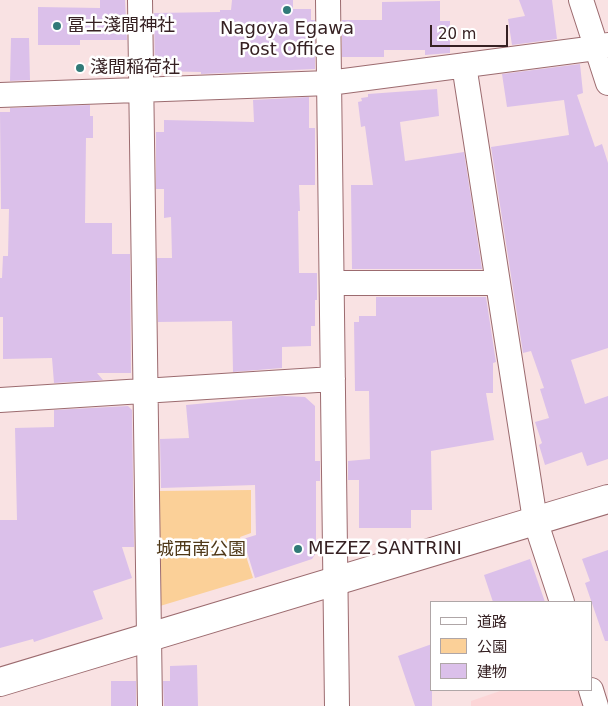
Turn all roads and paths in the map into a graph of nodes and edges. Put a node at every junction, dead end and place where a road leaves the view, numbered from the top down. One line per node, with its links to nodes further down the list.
1 (140, 0): 8 (street)
2 (328, 0): 6 (street)
3 (581, 0): 4 (street)
4 (602, 46): 5 (street); 7 (street)
5 (464, 65): 6 (street); 10 (street)
6 (329, 83): 8 (street); 11 (street)
7 (608, 83)
8 (141, 90): 9 (street); 13 (street)
9 (0, 95)
10 (498, 282): 11 (street); 16 (street)
11 (332, 283): 12 (street)
12 (333, 379): 13 (street); 17 (street)
13 (145, 391): 14 (street); 19 (street)
14 (0, 400)
15 (608, 499): 16 (street)
16 (535, 520): 17 (street); 18 (street)
17 (337, 581): 19 (street); 23 (street)
18 (562, 601)
19 (149, 638): 20 (street); 22 (street)
20 (0, 682)
21 (591, 691): 24 (street)
22 (150, 706)
23 (337, 706)
24 (596, 706)

